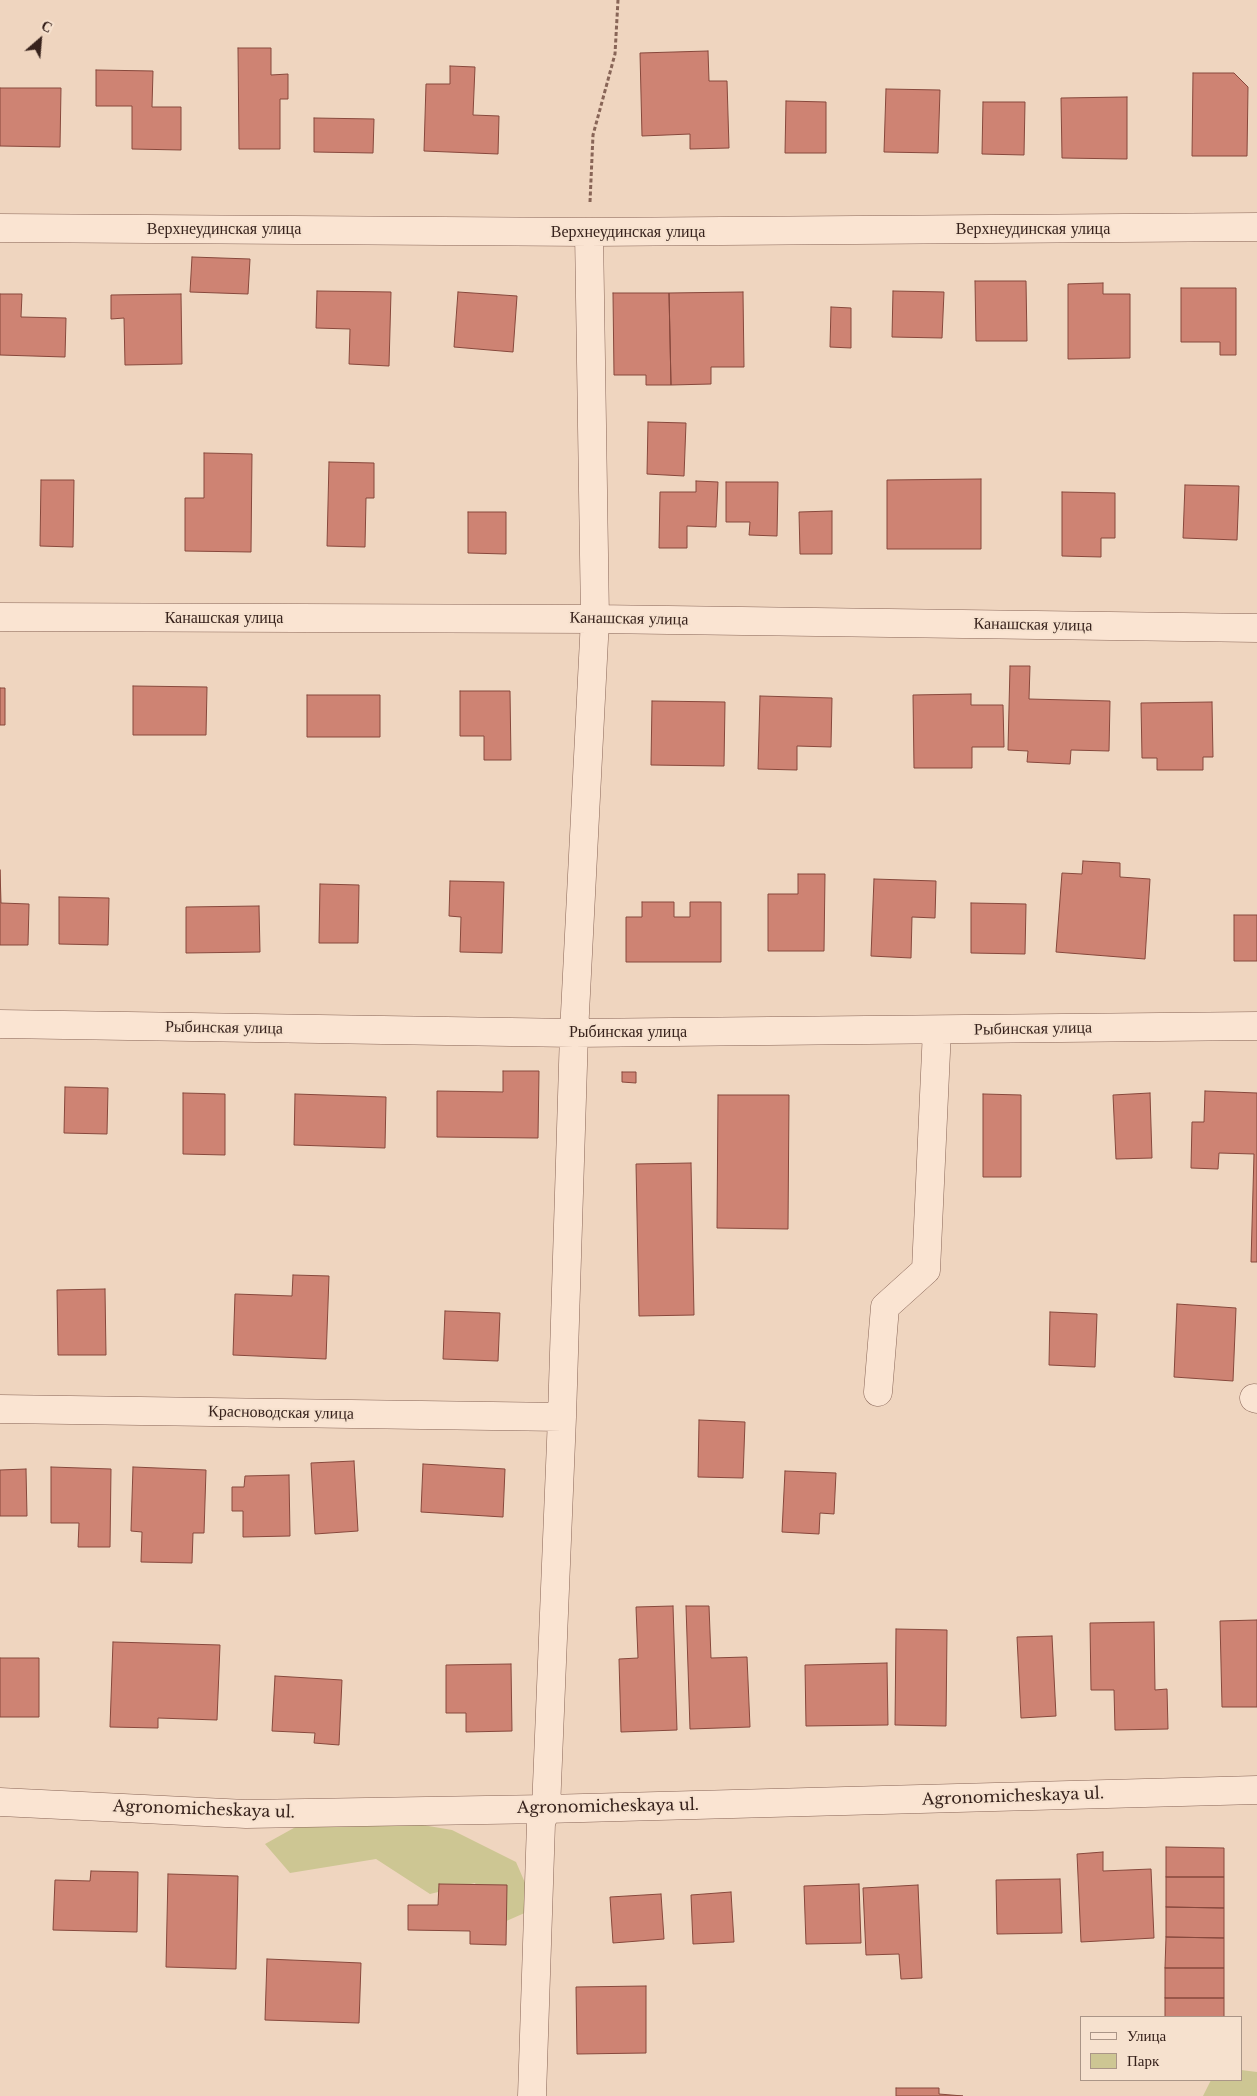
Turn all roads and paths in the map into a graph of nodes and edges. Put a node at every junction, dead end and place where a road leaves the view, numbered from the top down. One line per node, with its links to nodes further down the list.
1 (618, 0): 4 (path)
2 (1257, 227): 4 (street, Верхнеудинская улица)
3 (0, 228): 4 (street, Верхнеудинская улица)
4 (589, 232): 6 (street)
5 (0, 617): 6 (street, Канашская улица)
6 (595, 619): 7 (street, Канашская улица); 11 (street)
7 (1257, 628)
8 (0, 1024): 11 (street, Рыбинская улица)
9 (1257, 1026): 10 (street, Рыбинская улица)
10 (937, 1030): 11 (street, Рыбинская улица); 12 (street)
11 (574, 1033): 14 (street)
12 (878, 1392)
13 (0, 1409): 14 (street, Красноводская улица)
14 (562, 1417): 17 (street)
15 (1257, 1790): 17 (street, Agronomicheskaya ul.)
16 (0, 1802): 17 (street, Agronomicheskaya ul.)
17 (546, 1809): 18 (street)
18 (532, 2096)

